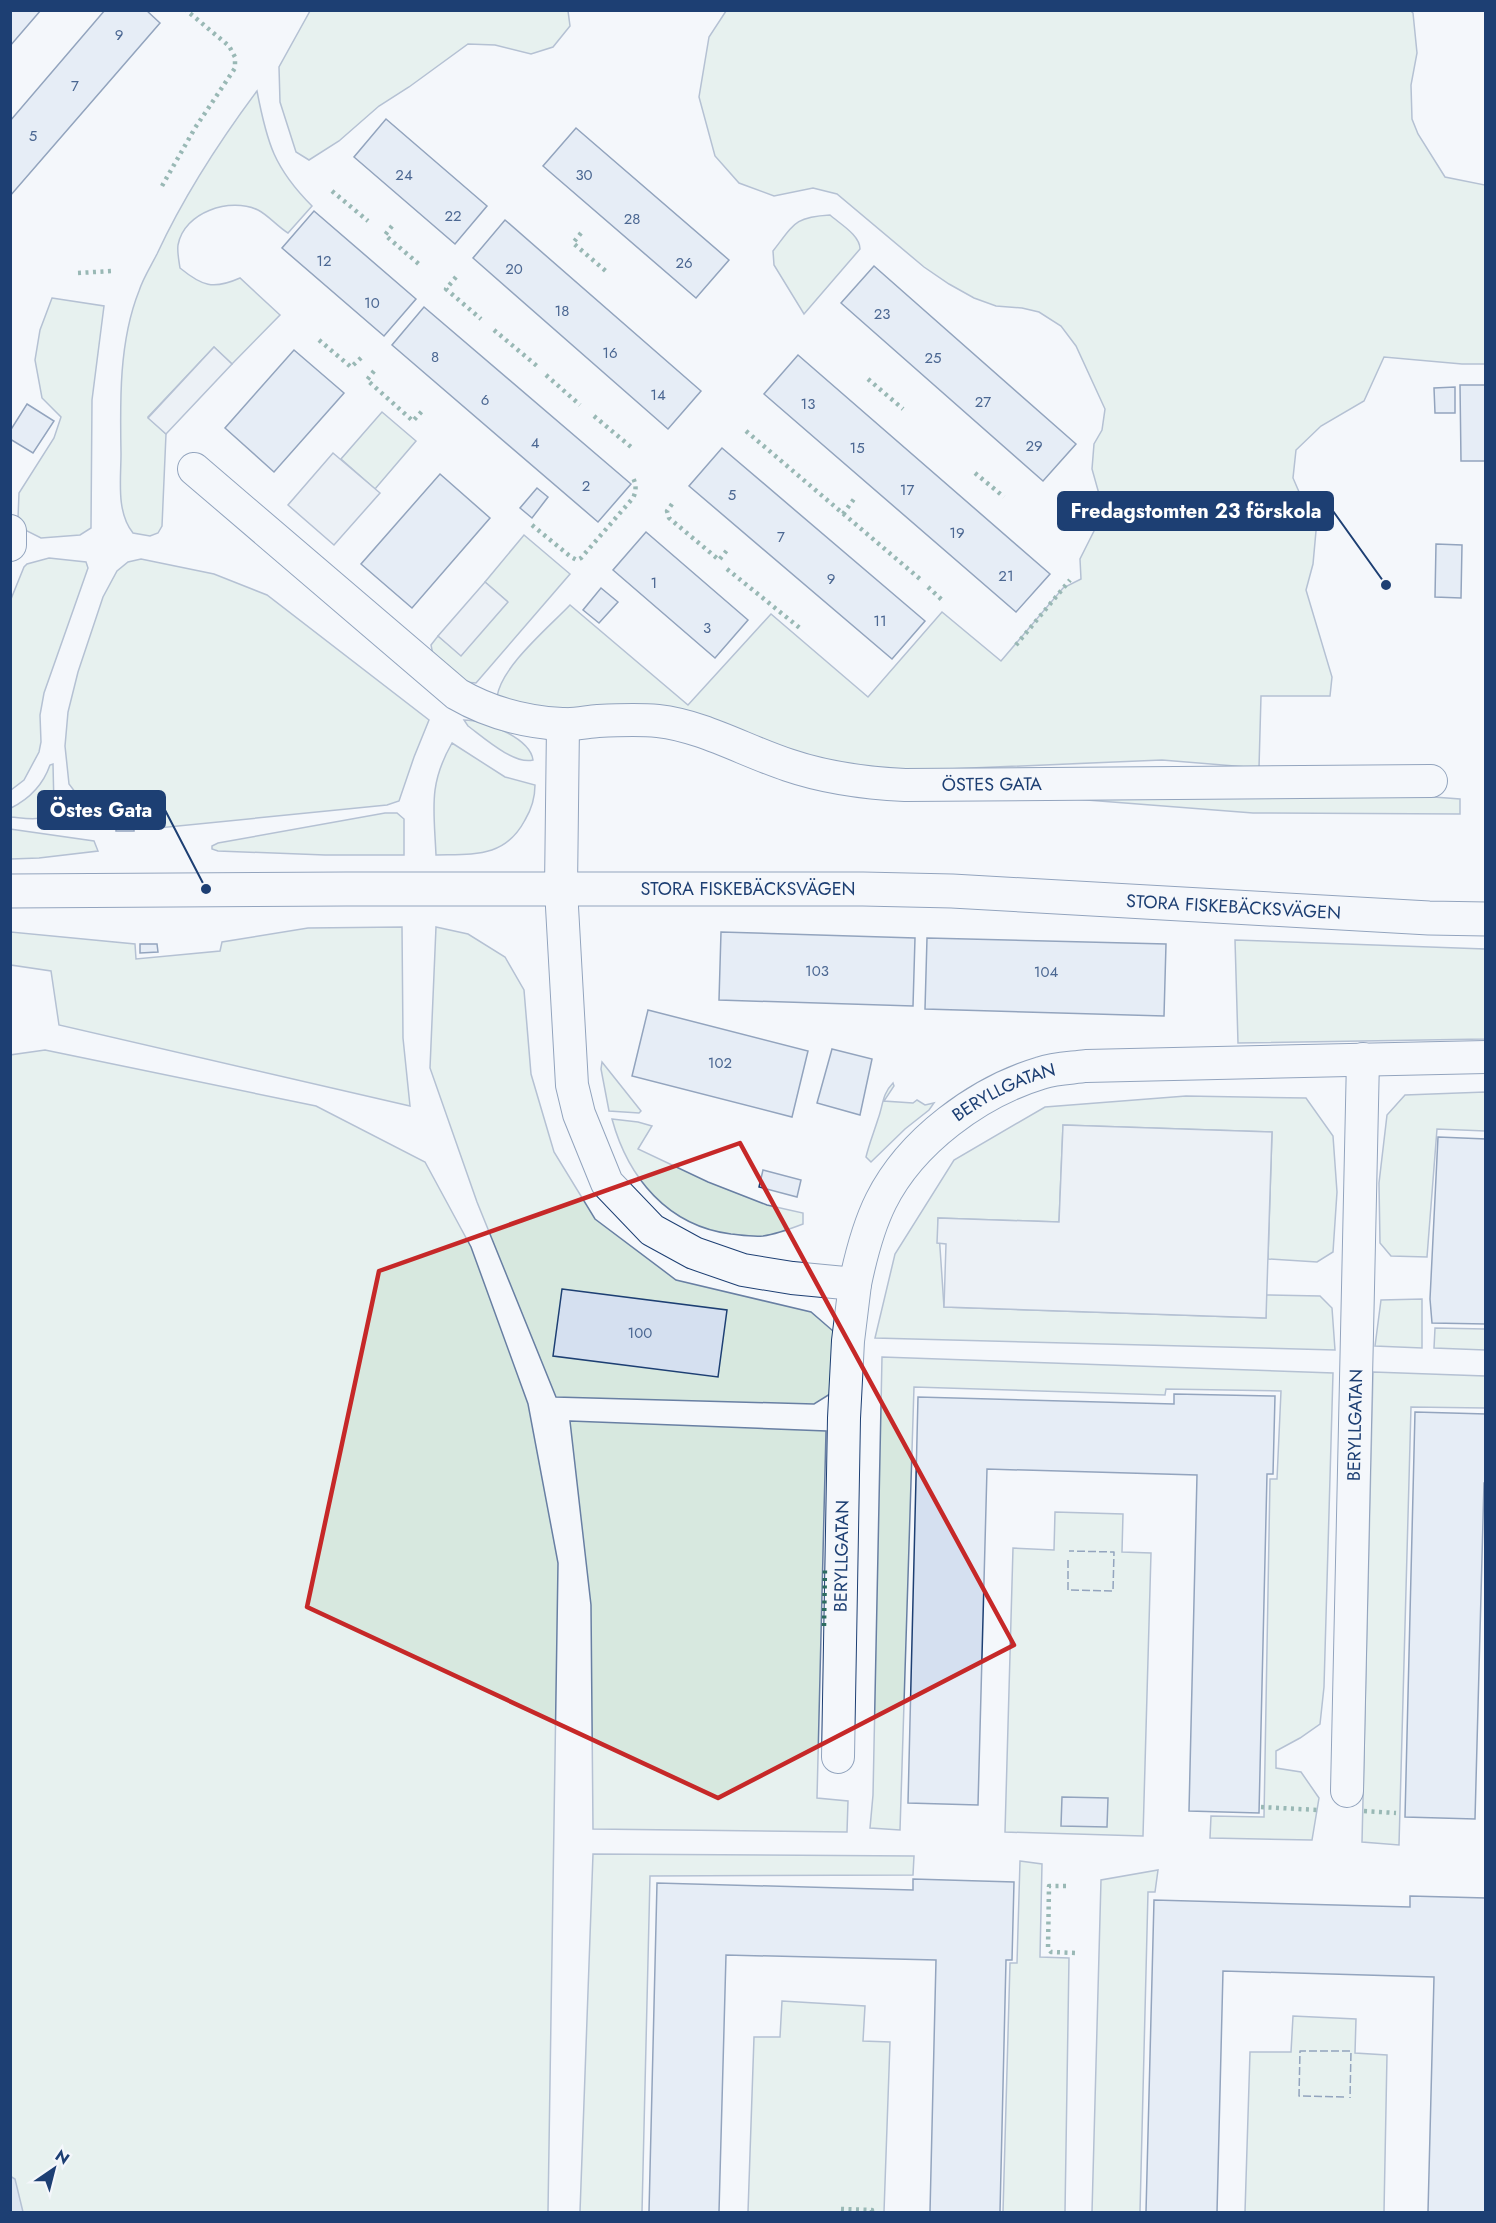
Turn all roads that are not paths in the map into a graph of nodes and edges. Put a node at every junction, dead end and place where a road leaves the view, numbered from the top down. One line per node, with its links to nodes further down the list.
1 (194, 469): 4 (street, ÖSTES GATA)
2 (10, 531): 3 (street)
3 (10, 545)
4 (563, 724): 5 (street, ÖSTES GATA); 6 (street)
5 (1431, 781)
6 (561, 889): 7 (street, STORA FISKEBÄCKSVÄGEN); 8 (street, STORA FISKEBÄCKSVÄGEN); 11 (street)
7 (10, 891)
8 (1485, 919)
9 (1485, 1057): 10 (street, BERYLLGATAN)
10 (1363, 1059): 11 (street, BERYLLGATAN); 13 (street, BERYLLGATAN)
11 (855, 1284): 12 (street, BERYLLGATAN)
12 (838, 1757)
13 (1347, 1791)

